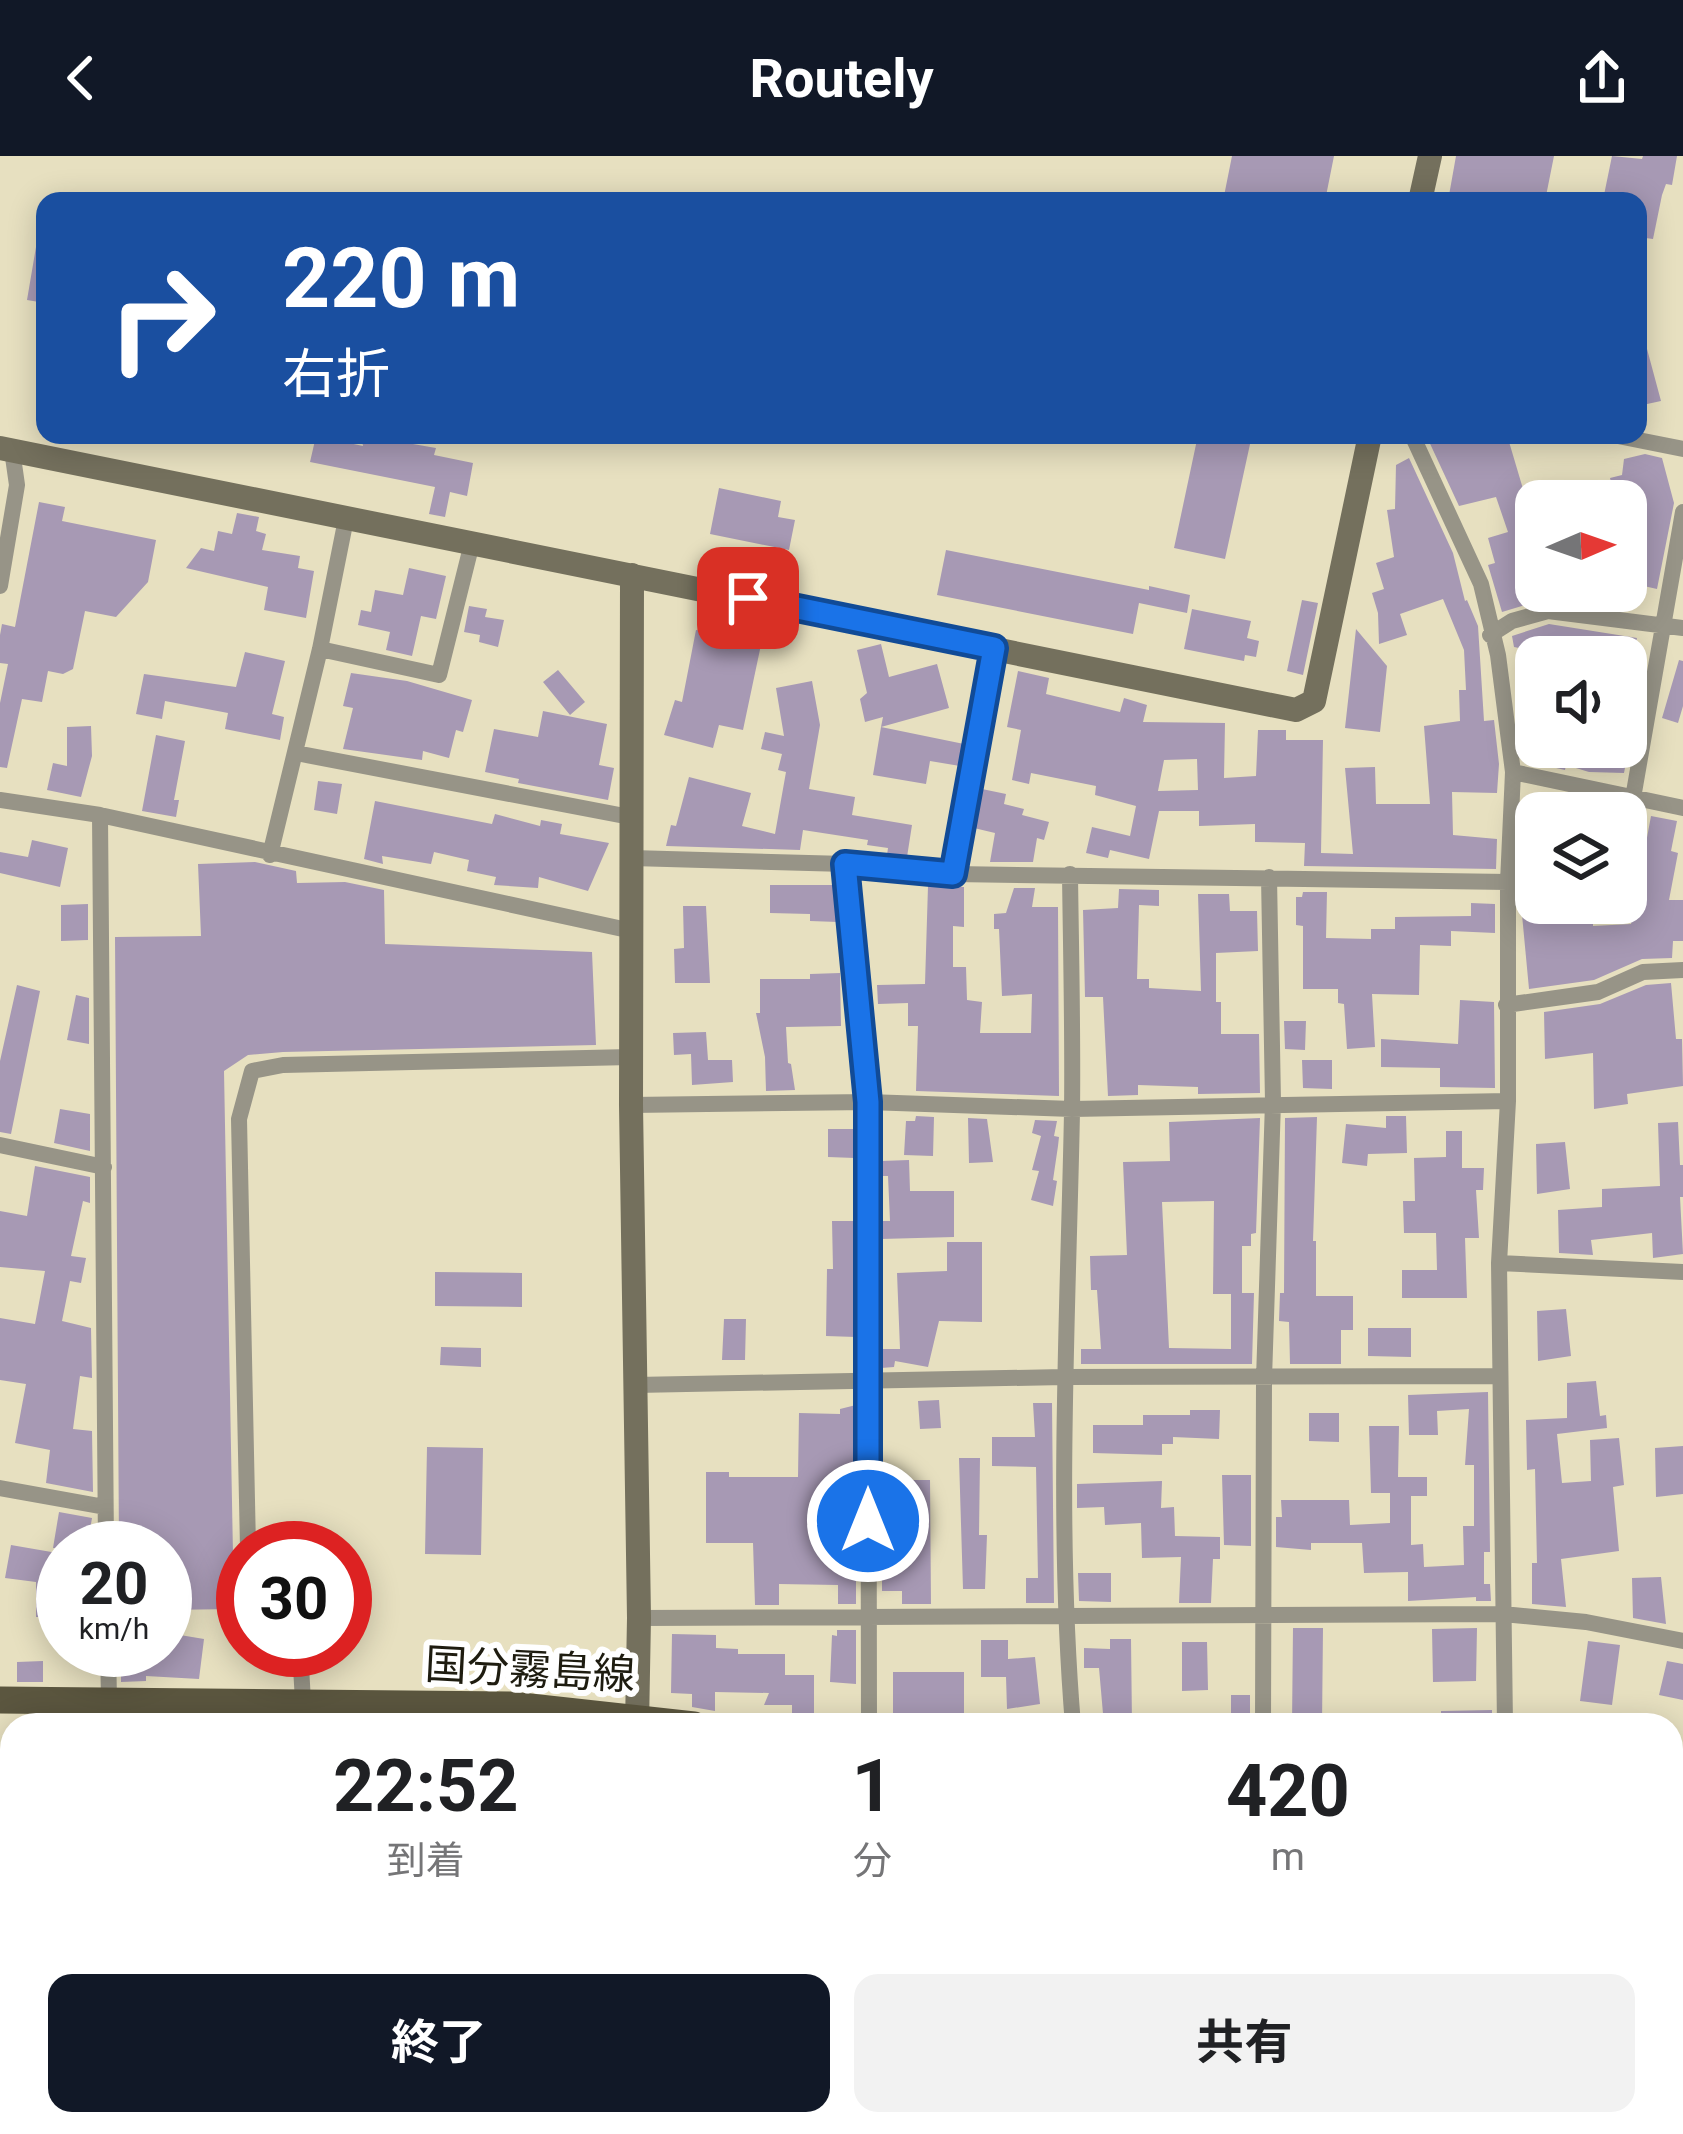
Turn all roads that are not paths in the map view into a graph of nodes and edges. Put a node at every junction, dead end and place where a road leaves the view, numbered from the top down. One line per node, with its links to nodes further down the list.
1 (1430, 156): 2 (street)
2 (1422, 192)
3 (1647, 442): 7 (street)
4 (1368, 444): 16 (street)
5 (1416, 444): 15 (street)
6 (6, 449): 9 (street); 12 (street)
7 (1683, 449)
8 (1683, 512): 13 (street)
9 (346, 518): 10 (street); 17 (street)
10 (472, 543): 11 (street); 17 (street)
11 (632, 575): 16 (street); 26 (street)
12 (0, 586)
13 (1662, 623): 14 (street); 15 (street); 21 (street)
14 (1683, 628)
15 (1490, 635): 19 (street)
16 (994, 648): 30 (street)
17 (320, 649): 18 (street)
18 (296, 752): 26 (street); 27 (street)
19 (1513, 772): 20 (street); 33 (street)
20 (1605, 792)
21 (1634, 792)
22 (0, 800): 25 (street)
23 (1647, 801): 24 (street)
24 (1683, 808)
25 (100, 815): 27 (street); 44 (street)
26 (630, 817): 28 (street)
27 (270, 855): 34 (street)
28 (632, 859): 29 (street); 34 (street)
29 (845, 864): 30 (street); 39 (street)
30 (953, 874): 31 (street)
31 (1070, 874): 32 (street); 42 (street)
32 (1269, 877): 33 (street); 40 (street)
33 (1508, 882): 36 (street)
34 (632, 931): 37 (street)
35 (1683, 970): 36 (street)
36 (1506, 1005): 38 (street)
37 (631, 1057): 41 (street); 55 (street)
38 (1508, 1101): 40 (street); 45 (street)
39 (868, 1102): 41 (street); 42 (street); 50 (street)
40 (1273, 1102): 42 (street); 49 (street)
41 (631, 1105): 51 (street)
42 (1072, 1108): 48 (street)
43 (0, 1145): 44 (street)
44 (104, 1167): 53 (street)
45 (1499, 1263): 46 (street); 47 (street)
46 (1683, 1272)
47 (1499, 1376): 49 (street); 57 (street)
48 (1064, 1377): 49 (street); 50 (street); 59 (street)
49 (1264, 1378): 56 (street)
50 (867, 1380): 51 (street); 58 (street)
51 (635, 1385): 60 (street)
52 (0, 1488): 53 (street)
53 (105, 1507): 54 (street)
54 (105, 1521)
55 (247, 1521)
56 (1261, 1615): 57 (street); 59 (street); 71 (street)
57 (1503, 1615): 61 (street); 72 (street)
58 (868, 1616): 59 (street); 60 (street); 69 (street)
59 (1064, 1617): 70 (street)
60 (639, 1618): 68 (street)
61 (1683, 1641)
62 (107, 1677): 66 (street)
63 (302, 1677): 65 (street)
64 (0, 1700): 66 (main road, 国分霧島線)
65 (303, 1702): 66 (main road, 国分霧島線); 67 (main road, 国分霧島線)
66 (105, 1712)
67 (568, 1713)
68 (636, 1713)
69 (869, 1713)
70 (1071, 1713)
71 (1263, 1713)
72 (1505, 1713)

